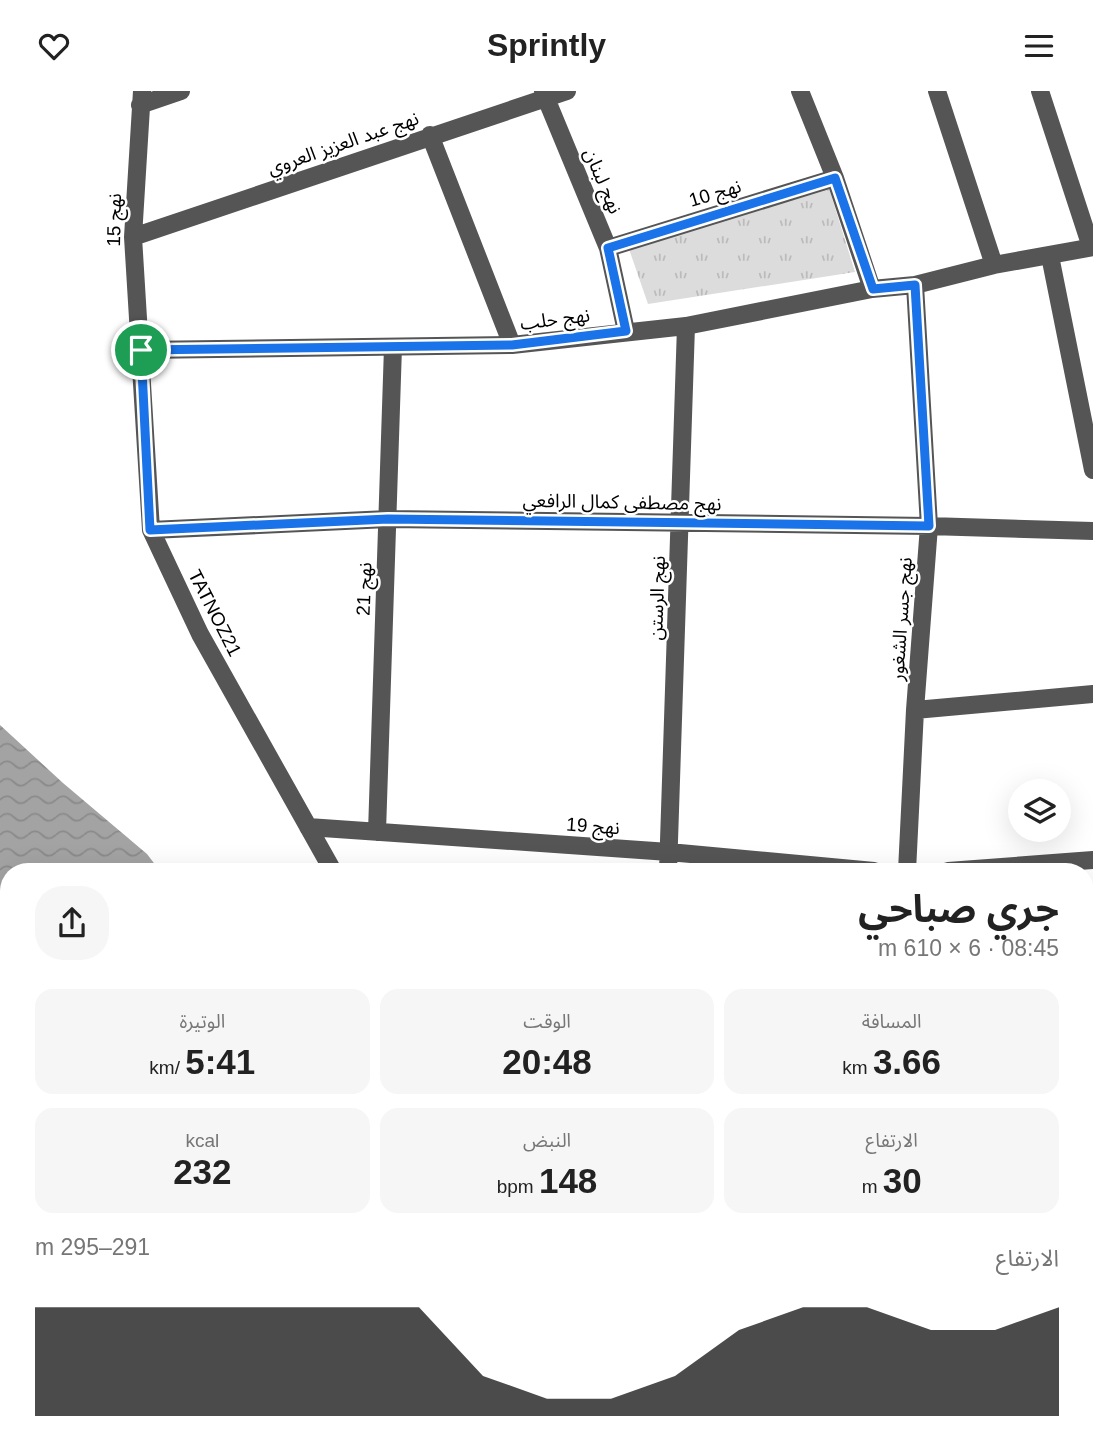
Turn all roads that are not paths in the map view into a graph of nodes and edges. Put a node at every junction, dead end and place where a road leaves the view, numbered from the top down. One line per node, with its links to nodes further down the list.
1 (181, 91): 8 (street)
2 (567, 91): 7 (street, نهج عبد العزيز العروي)
3 (800, 91): 10 (street)
4 (957, 91): 6 (street)
5 (1040, 91): 12 (street)
6 (938, 94): 15 (street)
7 (544, 95): 9 (street, نهج عبد العزيز العروي); 13 (street, نهج لبنان)
8 (141, 98): 11 (street, نهج 15)
9 (430, 135): 11 (street, نهج عبد العزيز العروي); 20 (street)
10 (835, 178): 13 (street, نهج 10); 17 (street)
11 (134, 237): 22 (street, نهج 15)
12 (1092, 247): 14 (street, نهج حلب)
13 (608, 248): 19 (street, نهج لبنان)
14 (1050, 256): 15 (street, نهج حلب); 23 (street)
15 (994, 265): 16 (street, نهج حلب)
16 (915, 285): 17 (street, نهج حلب); 26 (street, نهج جسر الشغور)
17 (873, 289): 18 (street, نهج حلب)
18 (686, 326): 19 (street, نهج حلب); 25 (street, نهج الرستن)
19 (626, 331): 20 (street, نهج حلب)
20 (512, 345): 21 (street, نهج حلب)
21 (394, 347): 22 (street, نهج حلب); 24 (street, نهج 21)
22 (141, 350): 27 (street, TATNOZ21)
23 (1093, 470)
24 (388, 519): 25 (street, نهج مصطفى كمال الرافعي); 27 (street, نهج مصطفى كمال الرافعي); 32 (street, نهج 21)
25 (680, 524): 26 (street, نهج مصطفى كمال الرافعي); 33 (street, نهج الرستن)
26 (929, 526): 28 (street, نهج مصطفى كمال الرافعي); 30 (street, نهج جسر الشغور)
27 (150, 530): 31 (street, TATNOZ21)
28 (1093, 531)
29 (1093, 694): 30 (street)
30 (915, 709): 38 (street, نهج جسر الشغور)
31 (308, 827): 32 (street, نهج 19); 35 (street, TATNOZ21)
32 (377, 832): 33 (street, نهج 19)
33 (669, 852): 36 (street, نهج الرستن); 37 (street, نهج 19)
34 (1093, 860): 39 (street)
35 (328, 863)
36 (668, 863)
37 (788, 863)
38 (907, 863)
39 (1053, 863)

